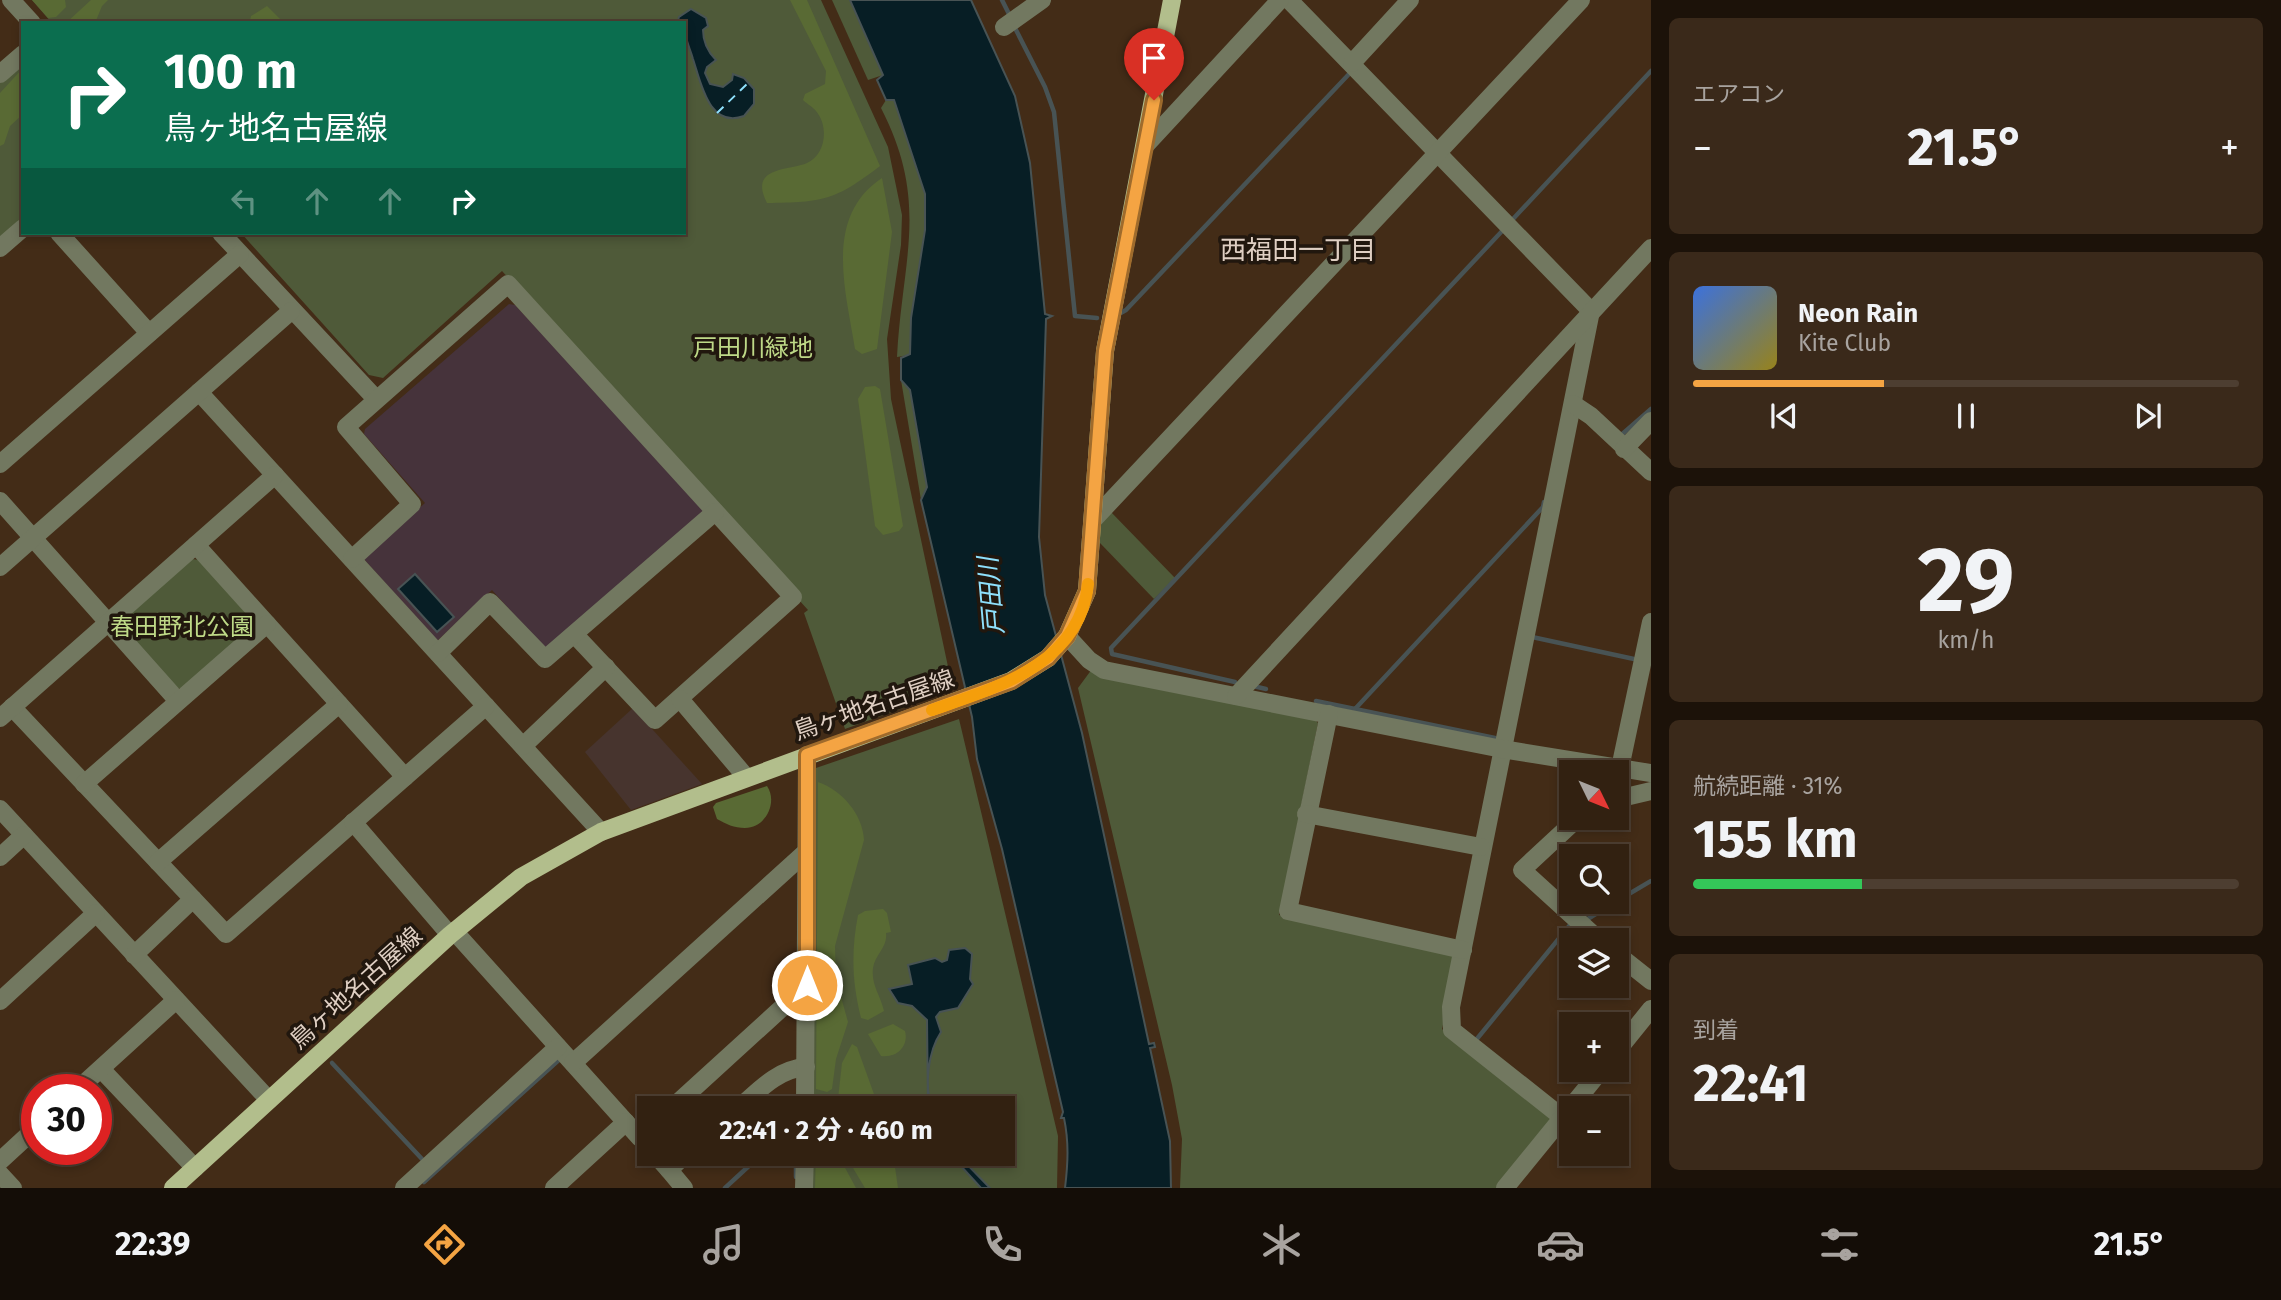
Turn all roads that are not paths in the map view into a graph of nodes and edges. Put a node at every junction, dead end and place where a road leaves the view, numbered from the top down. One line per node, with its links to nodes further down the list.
1 (11, 0): 8 (street)
2 (1042, 0): 9 (street)
3 (1172, 0): 13 (main road, 鳥ヶ地名古屋線)
4 (1280, 0): 13 (street)
5 (1289, 0): 11 (street)
6 (1410, 0): 11 (street)
7 (1581, 0): 14 (street)
8 (30, 21)
9 (1004, 27)
10 (21, 56): 12 (street)
11 (1352, 63): 14 (street)
12 (0, 75)
13 (1145, 146): 34 (main road, 鳥ヶ地名古屋線)
14 (1438, 152): 22 (street); 34 (street)
15 (21, 230): 18 (street)
16 (61, 235): 23 (street)
17 (222, 235): 19 (street)
18 (0, 248)
19 (240, 254): 21 (street); 23 (street)
20 (1649, 255): 22 (street)
21 (291, 311): 24 (street); 25 (street)
22 (1591, 311): 26 (street); 46 (street)
23 (149, 333): 29 (street)
24 (200, 392): 31 (street); 35 (street)
25 (376, 399): 33 (street); 37 (street)
26 (1573, 404): 28 (street); 54 (street)
27 (1651, 421): 28 (street)
28 (1624, 449): 30 (street)
29 (0, 464)
30 (1651, 472)
31 (275, 475): 36 (street); 37 (street)
32 (0, 501): 35 (street)
33 (715, 512): 42 (street); 47 (street)
34 (1094, 519): 43 (main road, 鳥ヶ地名古屋線)
35 (33, 538): 38 (street); 39 (street)
36 (196, 545): 39 (street); 41 (street)
37 (352, 559): 44 (street)
38 (0, 568)
39 (108, 622): 48 (street); 51 (street)
40 (1651, 622): 57 (street)
41 (267, 624): 48 (street); 49 (street)
42 (575, 635): 44 (street); 45 (street)
43 (1067, 636): 46 (street); 55 (main road, 鳥ヶ地名古屋線)
44 (438, 653): 50 (street)
45 (606, 667): 47 (street); 53 (street)
46 (1236, 696): 52 (street)
47 (680, 699): 61 (street)
48 (178, 701): 62 (street)
49 (339, 704): 60 (street); 74 (street)
50 (486, 706): 53 (street); 60 (street)
51 (6, 713): 62 (street)
52 (1329, 714): 54 (street); 66 (street)
53 (523, 746): 69 (street)
54 (1502, 748): 56 (street); 71 (street)
55 (807, 755): 61 (main road, 鳥ヶ地名古屋線); 72 (street)
56 (1573, 760)
57 (1622, 760)
58 (1629, 769): 59 (street)
59 (1651, 773)
60 (405, 777): 67 (street)
61 (747, 777): 69 (main road, 鳥ヶ地名古屋線)
62 (85, 784): 74 (street)
63 (1651, 790): 64 (street)
64 (1629, 796)
65 (0, 809): 70 (street)
66 (1306, 814): 71 (street); 79 (street)
67 (353, 822): 75 (street); 78 (street)
68 (1566, 830): 77 (street)
69 (601, 832): 78 (main road, 鳥ヶ地名古屋線)
70 (24, 835): 73 (street); 76 (street)
71 (1481, 847): 79 (street)
72 (807, 850): 83 (street); 89 (street)
73 (0, 857)
74 (158, 862): 75 (street)
75 (193, 899): 80 (street)
76 (96, 913): 80 (street); 84 (street)
77 (1586, 928)
78 (452, 933): 88 (street); 98 (main road, 鳥ヶ地名古屋線)
79 (1463, 950): 99 (street)
80 (134, 955): 85 (street)
81 (1629, 964): 82 (street)
82 (1651, 981)
83 (807, 985): 90 (street); 94 (street)
84 (0, 1000)
85 (176, 1000): 91 (street); 98 (street)
86 (1651, 1009): 87 (street)
87 (1629, 1036)
88 (558, 1047): 89 (street); 113 (street)
89 (573, 1063): 100 (street)
90 (806, 1067): 95 (street); 96 (street)
91 (101, 1069): 92 (street); 108 (street)
92 (95, 1074)
93 (1592, 1082): 97 (street)
94 (685, 1096)
95 (752, 1096)
96 (805, 1096)
97 (1581, 1096)
98 (269, 1100): 108 (main road, 鳥ヶ地名古屋線)
99 (1559, 1115)
100 (626, 1122): 102 (street); 114 (street)
101 (1559, 1123): 117 (street)
102 (637, 1131)
103 (21, 1142): 104 (street)
104 (0, 1161)
105 (665, 1166): 109 (street)
106 (673, 1166): 109 (street)
107 (805, 1166): 116 (street)
108 (195, 1168): 112 (main road, 鳥ヶ地名古屋線)
109 (669, 1170): 115 (street)
110 (0, 1174): 111 (street)
111 (13, 1188)
112 (173, 1188)
113 (404, 1188)
114 (554, 1188)
115 (684, 1188)
116 (804, 1188)
117 (1505, 1188)

